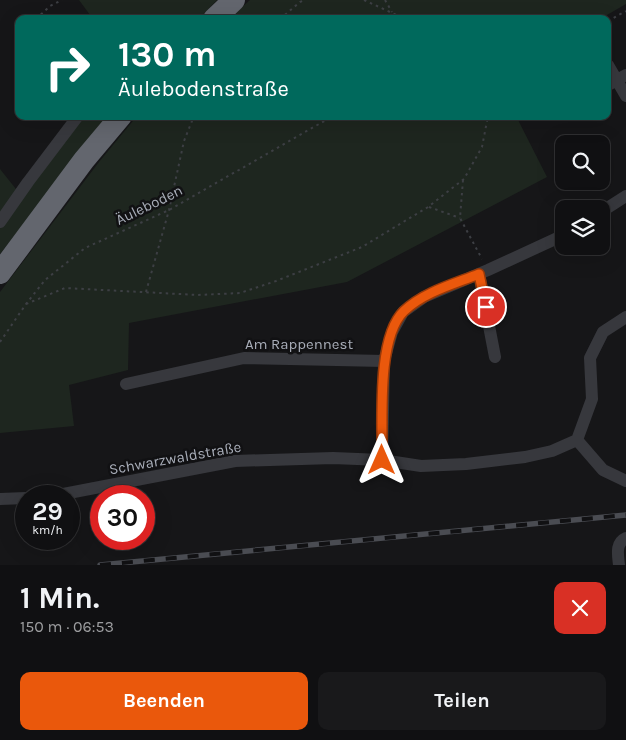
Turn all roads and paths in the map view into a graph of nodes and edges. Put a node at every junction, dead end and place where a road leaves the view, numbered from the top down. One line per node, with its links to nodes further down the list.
1 (62, 0): 8 (path)
2 (234, 0): 9 (highway)
3 (306, 0): 10 (path)
4 (364, 0): 7 (path)
5 (386, 0): 7 (path)
6 (626, 11): 12 (path)
7 (392, 12): 11 (path)
8 (40, 15)
9 (218, 15)
10 (285, 15)
11 (398, 15)
12 (611, 19)
13 (617, 80): 14 (street)
14 (626, 96)
15 (75, 120): 26 (street)
16 (118, 120): 29 (highway)
17 (192, 120): 24 (path)
18 (326, 120): 24 (path, Äuleboden)
19 (487, 120): 20 (path)
20 (464, 178): 23 (path); 25 (path)
21 (626, 196): 22 (street)
22 (610, 206)
23 (428, 207): 25 (path); 30 (path)
24 (169, 210): 30 (path); 31 (path, Äuleboden)
25 (460, 218): 28 (path)
26 (0, 222)
27 (555, 239): 28 (street)
28 (484, 272): 34 (street); 35 (street)
29 (0, 273)
30 (146, 292): 31 (path)
31 (26, 304): 33 (path, Äuleboden)
32 (626, 317): 37 (street)
33 (0, 342)
34 (495, 357)
35 (384, 361): 36 (street, Am Rappennest); 38 (street)
36 (126, 384)
37 (577, 440): 38 (street, Schwarzwaldstraße); 39 (street)
38 (382, 460): 40 (street, Schwarzwaldstraße)
39 (626, 481)
40 (80, 491)
41 (15, 498): 42 (street)
42 (0, 499)
43 (626, 538): 44 (street)
44 (619, 565)

